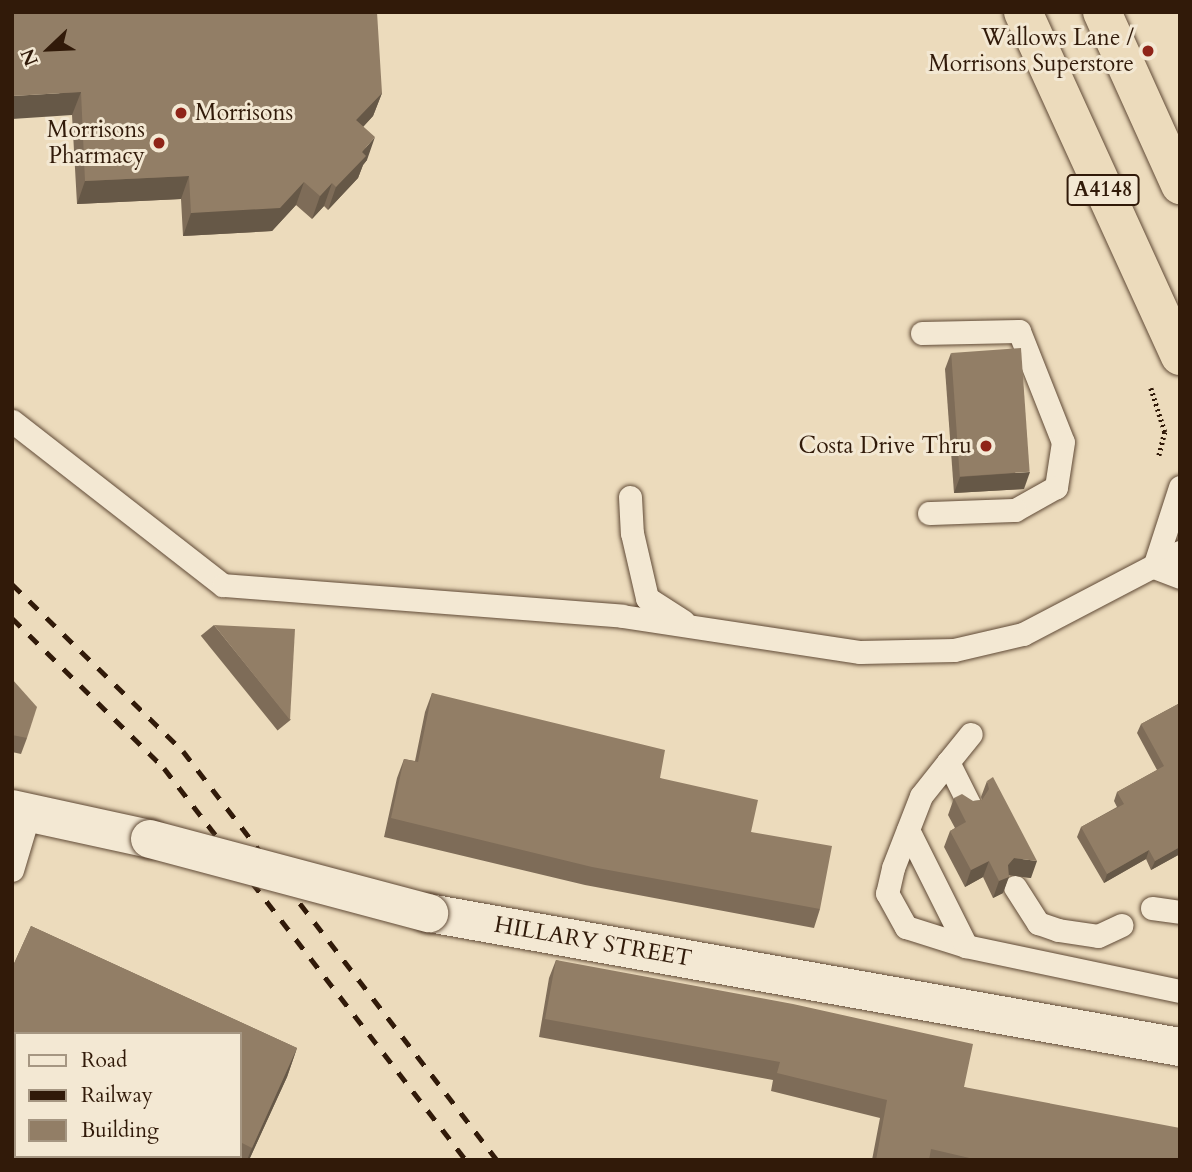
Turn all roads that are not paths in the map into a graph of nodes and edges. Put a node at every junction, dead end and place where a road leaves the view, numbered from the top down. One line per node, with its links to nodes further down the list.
1 (1023, 12): 5 (highway, A4148)
2 (1102, 12): 3 (highway, A4148)
3 (1180, 185)
4 (922, 333): 9 (lane)
5 (1180, 356)
6 (12, 421): 13 (lane)
7 (1179, 489): 11 (lane)
8 (630, 497): 13 (lane)
9 (929, 513)
10 (1180, 552): 11 (lane)
11 (1154, 566): 12 (lane); 13 (lane)
12 (1180, 577)
13 (691, 626)
14 (971, 734): 15 (lane)
15 (947, 762): 16 (lane); 18 (lane)
16 (970, 804)
17 (21, 811): 19 (lane); 26 (street, HILLARY STREET, bridge)
18 (908, 830): 24 (lane); 24 (lane)
19 (12, 870)
20 (1015, 887): 23 (lane)
21 (1152, 908): 22 (lane)
22 (1180, 912)
23 (1122, 925)
24 (966, 946): 25 (lane)
25 (1180, 991)
26 (1180, 1047)

